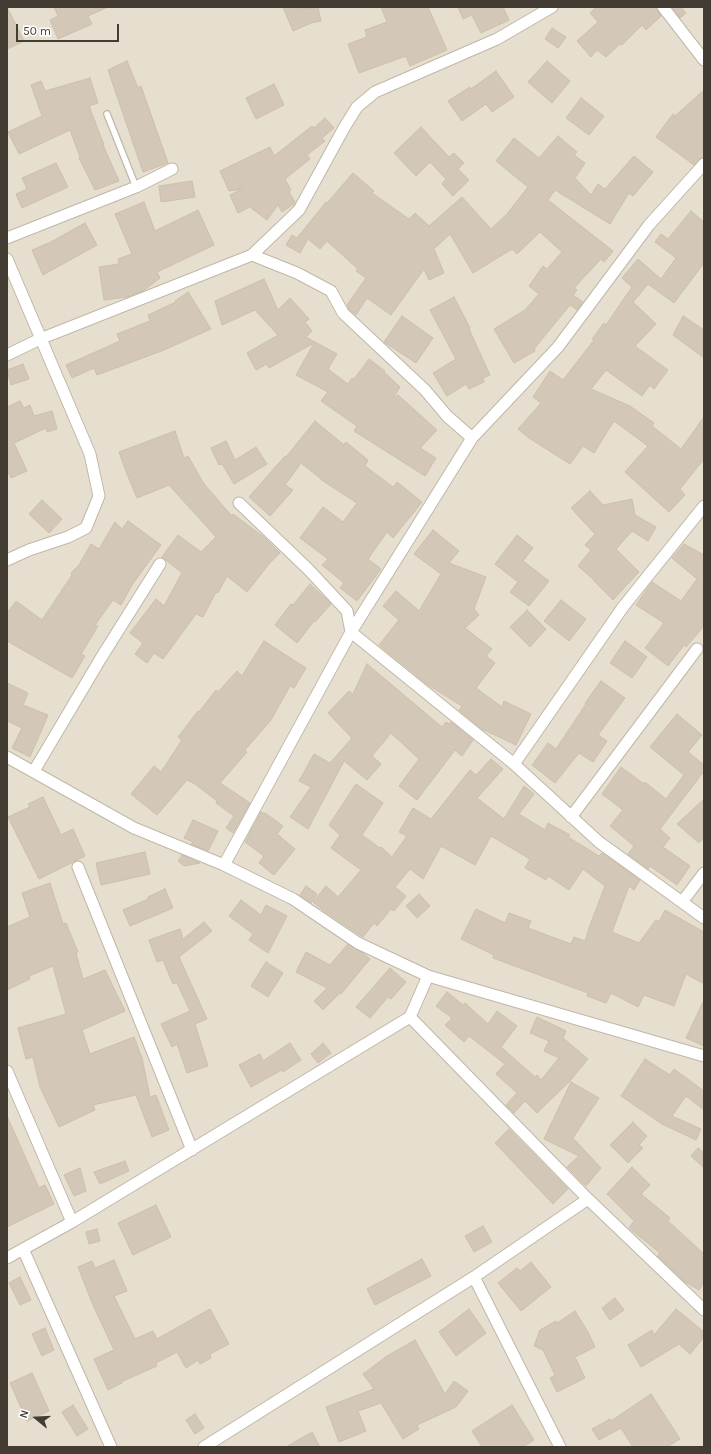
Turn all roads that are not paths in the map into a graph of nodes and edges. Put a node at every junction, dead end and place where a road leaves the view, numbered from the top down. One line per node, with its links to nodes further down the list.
1 (552, 7): 9 (street)
2 (663, 7): 3 (street)
3 (704, 60)
4 (107, 114): 7 (lane)
5 (704, 164): 13 (street)
6 (172, 169): 7 (street)
7 (136, 187): 8 (street)
8 (7, 238)
9 (252, 255): 11 (street); 13 (street)
10 (7, 259): 11 (street)
11 (40, 339): 12 (street); 16 (street)
12 (7, 355)
13 (472, 438): 18 (street)
14 (239, 503): 18 (street)
15 (704, 506): 21 (street)
16 (7, 560)
17 (160, 564): 22 (street)
18 (351, 632): 21 (street); 24 (street)
19 (697, 649): 23 (street)
20 (7, 757): 22 (street)
21 (514, 764): 23 (street)
22 (34, 771): 24 (street)
23 (571, 817): 27 (street)
24 (224, 865): 29 (street)
25 (78, 867): 33 (street)
26 (704, 873): 27 (street)
27 (682, 902): 28 (street)
28 (704, 918)
29 (428, 976): 30 (street); 31 (street)
30 (410, 1017): 33 (street); 34 (street)
31 (704, 1056)
32 (7, 1071): 35 (street)
33 (192, 1150): 35 (street)
34 (588, 1199): 38 (street); 39 (street)
35 (72, 1222): 36 (street)
36 (23, 1249): 37 (street); 40 (street)
37 (7, 1258)
38 (474, 1277): 41 (street); 42 (street)
39 (704, 1310)
40 (111, 1447)
41 (204, 1447)
42 (560, 1447)

